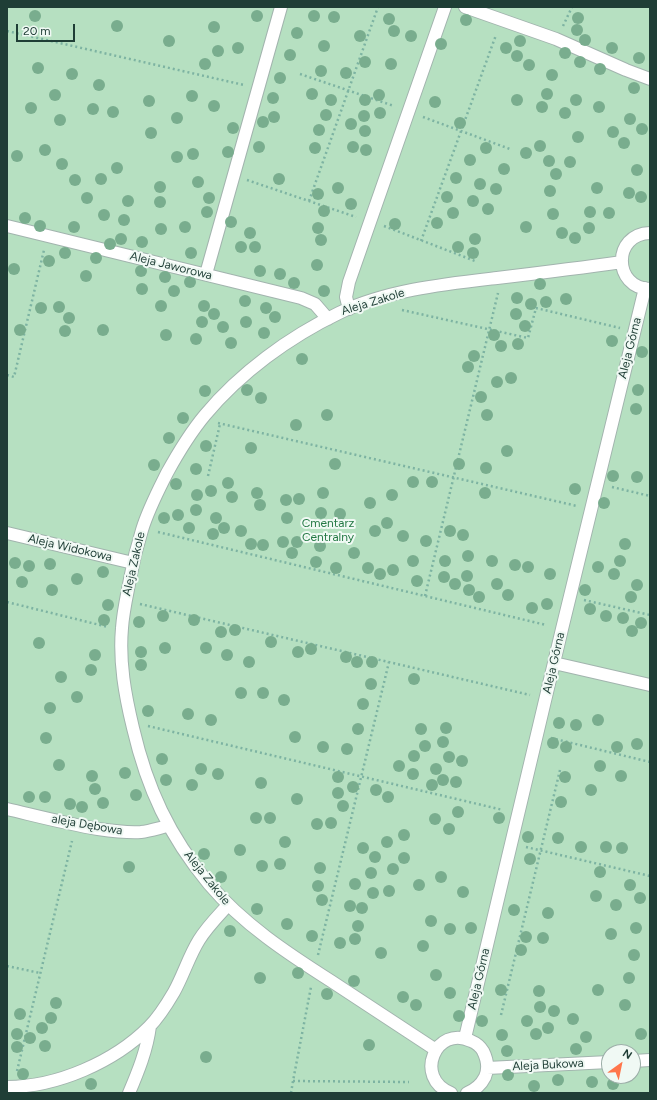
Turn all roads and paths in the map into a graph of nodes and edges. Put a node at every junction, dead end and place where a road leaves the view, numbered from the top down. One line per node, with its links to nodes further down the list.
1 (281, 7): 10 (street)
2 (378, 7): 11 (path)
3 (445, 7): 20 (street)
4 (465, 7): 6 (street)
5 (572, 7): 8 (path)
6 (501, 20): 8 (street); 15 (path)
7 (7, 31): 10 (path)
8 (556, 39): 9 (street)
9 (650, 79)
10 (258, 89): 17 (street)
11 (309, 201)
12 (7, 226): 14 (street, Aleja Jaworowa)
13 (650, 233): 16 (street)
14 (48, 236): 17 (street, Aleja Jaworowa); 25 (path)
15 (421, 241)
16 (622, 262): 18 (street, Aleja Zakole); 19 (street, Aleja Górna)
17 (206, 274): 22 (street, Aleja Jaworowa)
18 (501, 278): 20 (street, Aleja Zakole); 23 (path)
19 (647, 289): 24 (street, Aleja Górna)
20 (349, 309): 22 (street, Aleja Zakole)
21 (402, 310): 23 (path)
22 (328, 319): 26 (street, Aleja Zakole)
23 (489, 330): 24 (path); 29 (path)
24 (634, 332): 30 (street, Aleja Górna)
25 (7, 375)
26 (202, 419): 27 (path); 35 (street, Aleja Zakole)
27 (220, 424): 28 (path); 29 (path)
28 (208, 476)
29 (453, 477): 32 (path); 36 (path)
30 (598, 484): 31 (path); 32 (street, Aleja Górna)
31 (650, 496)
32 (591, 510): 37 (street, Aleja Górna)
33 (157, 531): 36 (path)
34 (7, 533): 35 (street, Aleja Widokowa)
35 (133, 563): 42 (street, Aleja Zakole)
36 (424, 596): 41 (path)
37 (570, 596): 40 (path); 41 (street, Aleja Górna)
38 (7, 602): 42 (path)
39 (140, 604): 43 (path)
40 (650, 615)
41 (562, 629): 44 (street, Aleja Górna)
42 (122, 630): 47 (street, Aleja Zakole)
43 (389, 662): 46 (path); 51 (path)
44 (554, 663): 45 (street); 46 (street, Aleja Górna)
45 (650, 685)
46 (546, 699): 48 (street, Aleja Górna)
47 (132, 722): 51 (path); 55 (street, Aleja Zakole)
48 (537, 734): 49 (path); 53 (street, Aleja Górna)
49 (650, 762)
50 (560, 770): 57 (path)
51 (361, 776): 53 (path); 61 (path)
52 (7, 809): 54 (street, aleja Dębowa)
53 (518, 814): 56 (street, Aleja Górna)
54 (76, 825): 55 (street, aleja Dębowa); 62 (path)
55 (168, 826): 59 (street, Aleja Zakole)
56 (512, 843): 57 (path); 65 (street, Aleja Górna)
57 (540, 850): 58 (path); 63 (path)
58 (650, 876)
59 (228, 905): 61 (street, Aleja Zakole); 64 (street)
60 (7, 966): 62 (path)
61 (314, 971): 66 (street, Aleja Zakole); 69 (path)
62 (40, 973): 71 (path)
63 (502, 1014)
64 (150, 1026): 71 (street); 72 (street)
65 (465, 1038): 66 (street); 68 (street)
66 (436, 1050): 74 (street)
67 (601, 1062): 68 (street, Aleja Bukowa)
68 (487, 1068): 75 (street)
69 (293, 1081): 70 (path); 73 (path)
70 (409, 1082)
71 (10, 1087)
72 (129, 1093)
73 (292, 1093)
74 (451, 1093)
75 (467, 1093)

